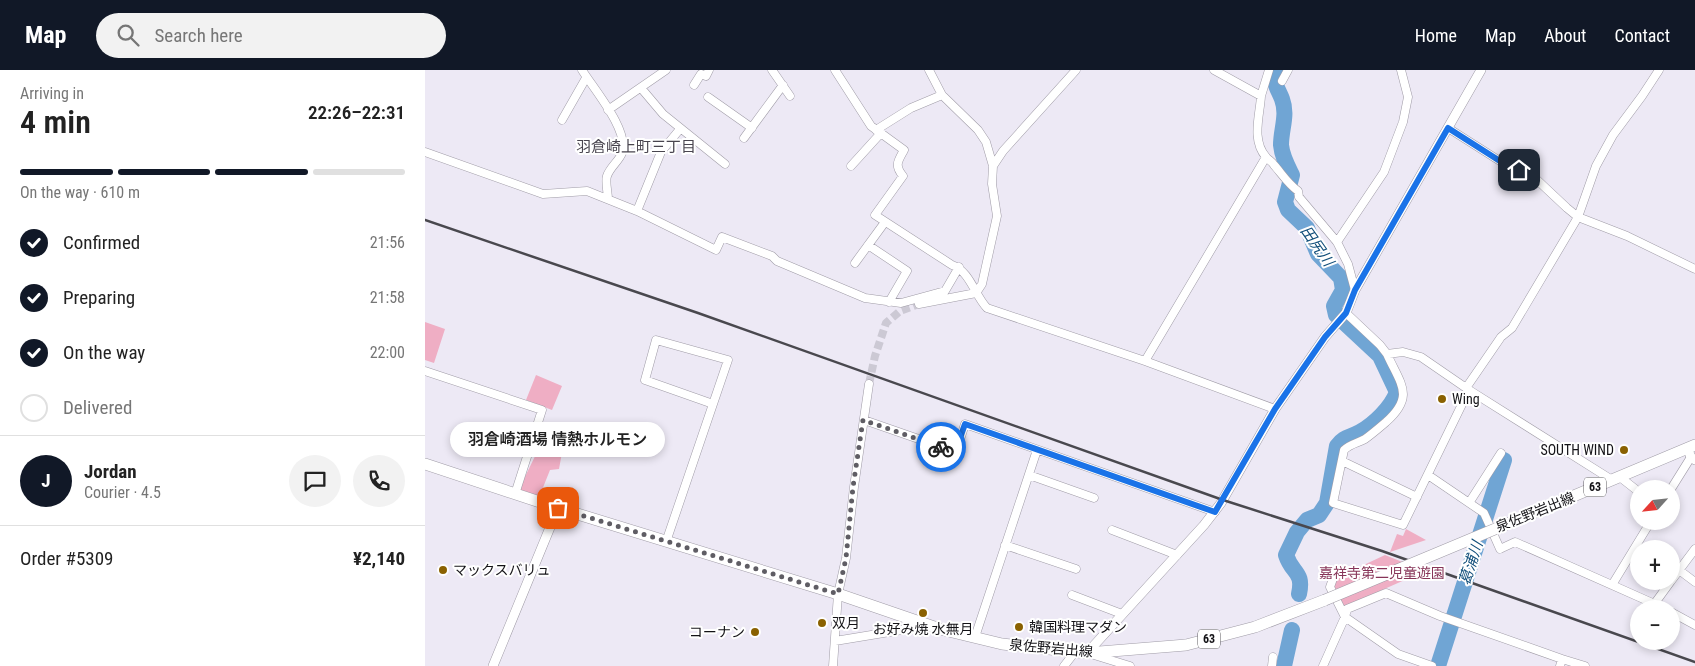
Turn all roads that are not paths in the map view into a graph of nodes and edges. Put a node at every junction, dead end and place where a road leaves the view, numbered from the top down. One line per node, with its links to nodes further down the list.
1 (582, 70): 14 (street)
2 (666, 70): 18 (street)
3 (709, 70): 16 (street)
4 (772, 70): 17 (street)
5 (835, 70): 28 (street)
6 (929, 70): 19 (street)
7 (1076, 70): 34 (street)
8 (1214, 70): 22 (street)
9 (1269, 70): 22 (street)
10 (1288, 70): 15 (street)
11 (1401, 70): 39 (street)
12 (1481, 70): 27 (street)
13 (1659, 70): 37 (street)
14 (586, 78): 23 (street); 24 (street)
15 (1282, 81)
16 (694, 85)
17 (783, 85): 21 (street); 26 (street)
18 (641, 88): 23 (street); 25 (street)
19 (943, 95): 28 (street); 34 (street)
20 (708, 96): 26 (street)
21 (790, 96)
22 (1261, 96): 31 (street)
23 (608, 110): 35 (street)
24 (562, 120)
25 (680, 128): 32 (street); 36 (street)
26 (752, 128): 29 (street)
27 (1448, 128): 37 (street); 44 (street)
28 (878, 132): 33 (street); 38 (street)
29 (744, 138)
30 (425, 152): 35 (street)
31 (1266, 158): 39 (street); 50 (street)
32 (725, 164)
33 (851, 166)
34 (993, 166): 45 (street)
35 (608, 200): 36 (street)
36 (637, 211): 46 (street)
37 (1578, 216): 43 (street); 53 (street)
38 (885, 222): 40 (street); 42 (street)
39 (1337, 242): 44 (street)
40 (868, 245): 41 (street); 46 (street)
41 (855, 263)
42 (959, 267): 45 (street); 46 (street)
43 (1695, 269)
44 (1355, 290): 48 (street)
45 (976, 293): 47 (street); 50 (street)
46 (889, 302)
47 (919, 304)
48 (1344, 315): 49 (street); 55 (street)
49 (1387, 354): 53 (street); 60 (street)
50 (1145, 361): 55 (street)
51 (425, 372): 67 (street)
52 (869, 384): 56 (street)
53 (1468, 389): 63 (street); 64 (street)
54 (713, 404): 54 (street); 75 (street)
55 (1275, 409): 72 (street)
56 (863, 420): 57 (street); 85 (street)
57 (1037, 450): 62 (street); 72 (street)
58 (1501, 453): 70 (street)
59 (1692, 453): 64 (main road, 泉佐野岩出線 / 63); 65 (street)
60 (1342, 461): 68 (street); 68 (street)
61 (425, 464): 67 (main road, 泉佐野岩出線 / 63)
62 (1029, 475): 69 (street); 76 (street)
63 (1428, 475): 68 (street); 70 (street)
64 (1616, 479): 66 (street); 96 (main road, 泉佐野岩出線 / 63, bridge)
65 (1676, 480)
66 (1630, 487)
67 (515, 494): 71 (main road, 泉佐野岩出線 / 63)
68 (1417, 497)
69 (1094, 498)
70 (1469, 503): 84 (street)
71 (558, 508): 75 (main road, 泉佐野岩出線 / 63); 99 (street)
72 (1215, 512): 78 (street)
73 (1112, 530): 78 (street)
74 (1646, 530): 84 (street)
75 (666, 542): 85 (main road, 泉佐野岩出線 / 63)
76 (1005, 546): 79 (street); 93 (street)
77 (1695, 549): 80 (street)
78 (1177, 554): 88 (street)
79 (1076, 569)
80 (1680, 569)
81 (1680, 571): 83 (street)
82 (1335, 573): 89 (street)
83 (1695, 582)
84 (1612, 585): 87 (street)
85 (838, 594): 91 (main road, 泉佐野岩出線 / 63); 94 (street)
86 (1072, 595): 88 (street)
87 (1648, 600)
88 (1122, 614): 96 (street)
89 (1345, 617): 98 (street); 104 (street); 105 (street)
90 (1680, 617): 92 (street)
91 (928, 625): 93 (main road, 泉佐野岩出線 / 63); 94 (street)
92 (1695, 625)
93 (975, 638): 95 (main road, 泉佐野岩出線 / 63)
94 (835, 641): 100 (street)
95 (1075, 652): 96 (main road, 泉佐野岩出線 / 63); 101 (street)
96 (1087, 653): 102 (street)
97 (1273, 657): 103 (street)
98 (1561, 663): 106 (street)
99 (493, 666)
100 (833, 666)
101 (1063, 666)
102 (1128, 666)
103 (1272, 666)
104 (1323, 666)
105 (1432, 666)
106 (1584, 666)

